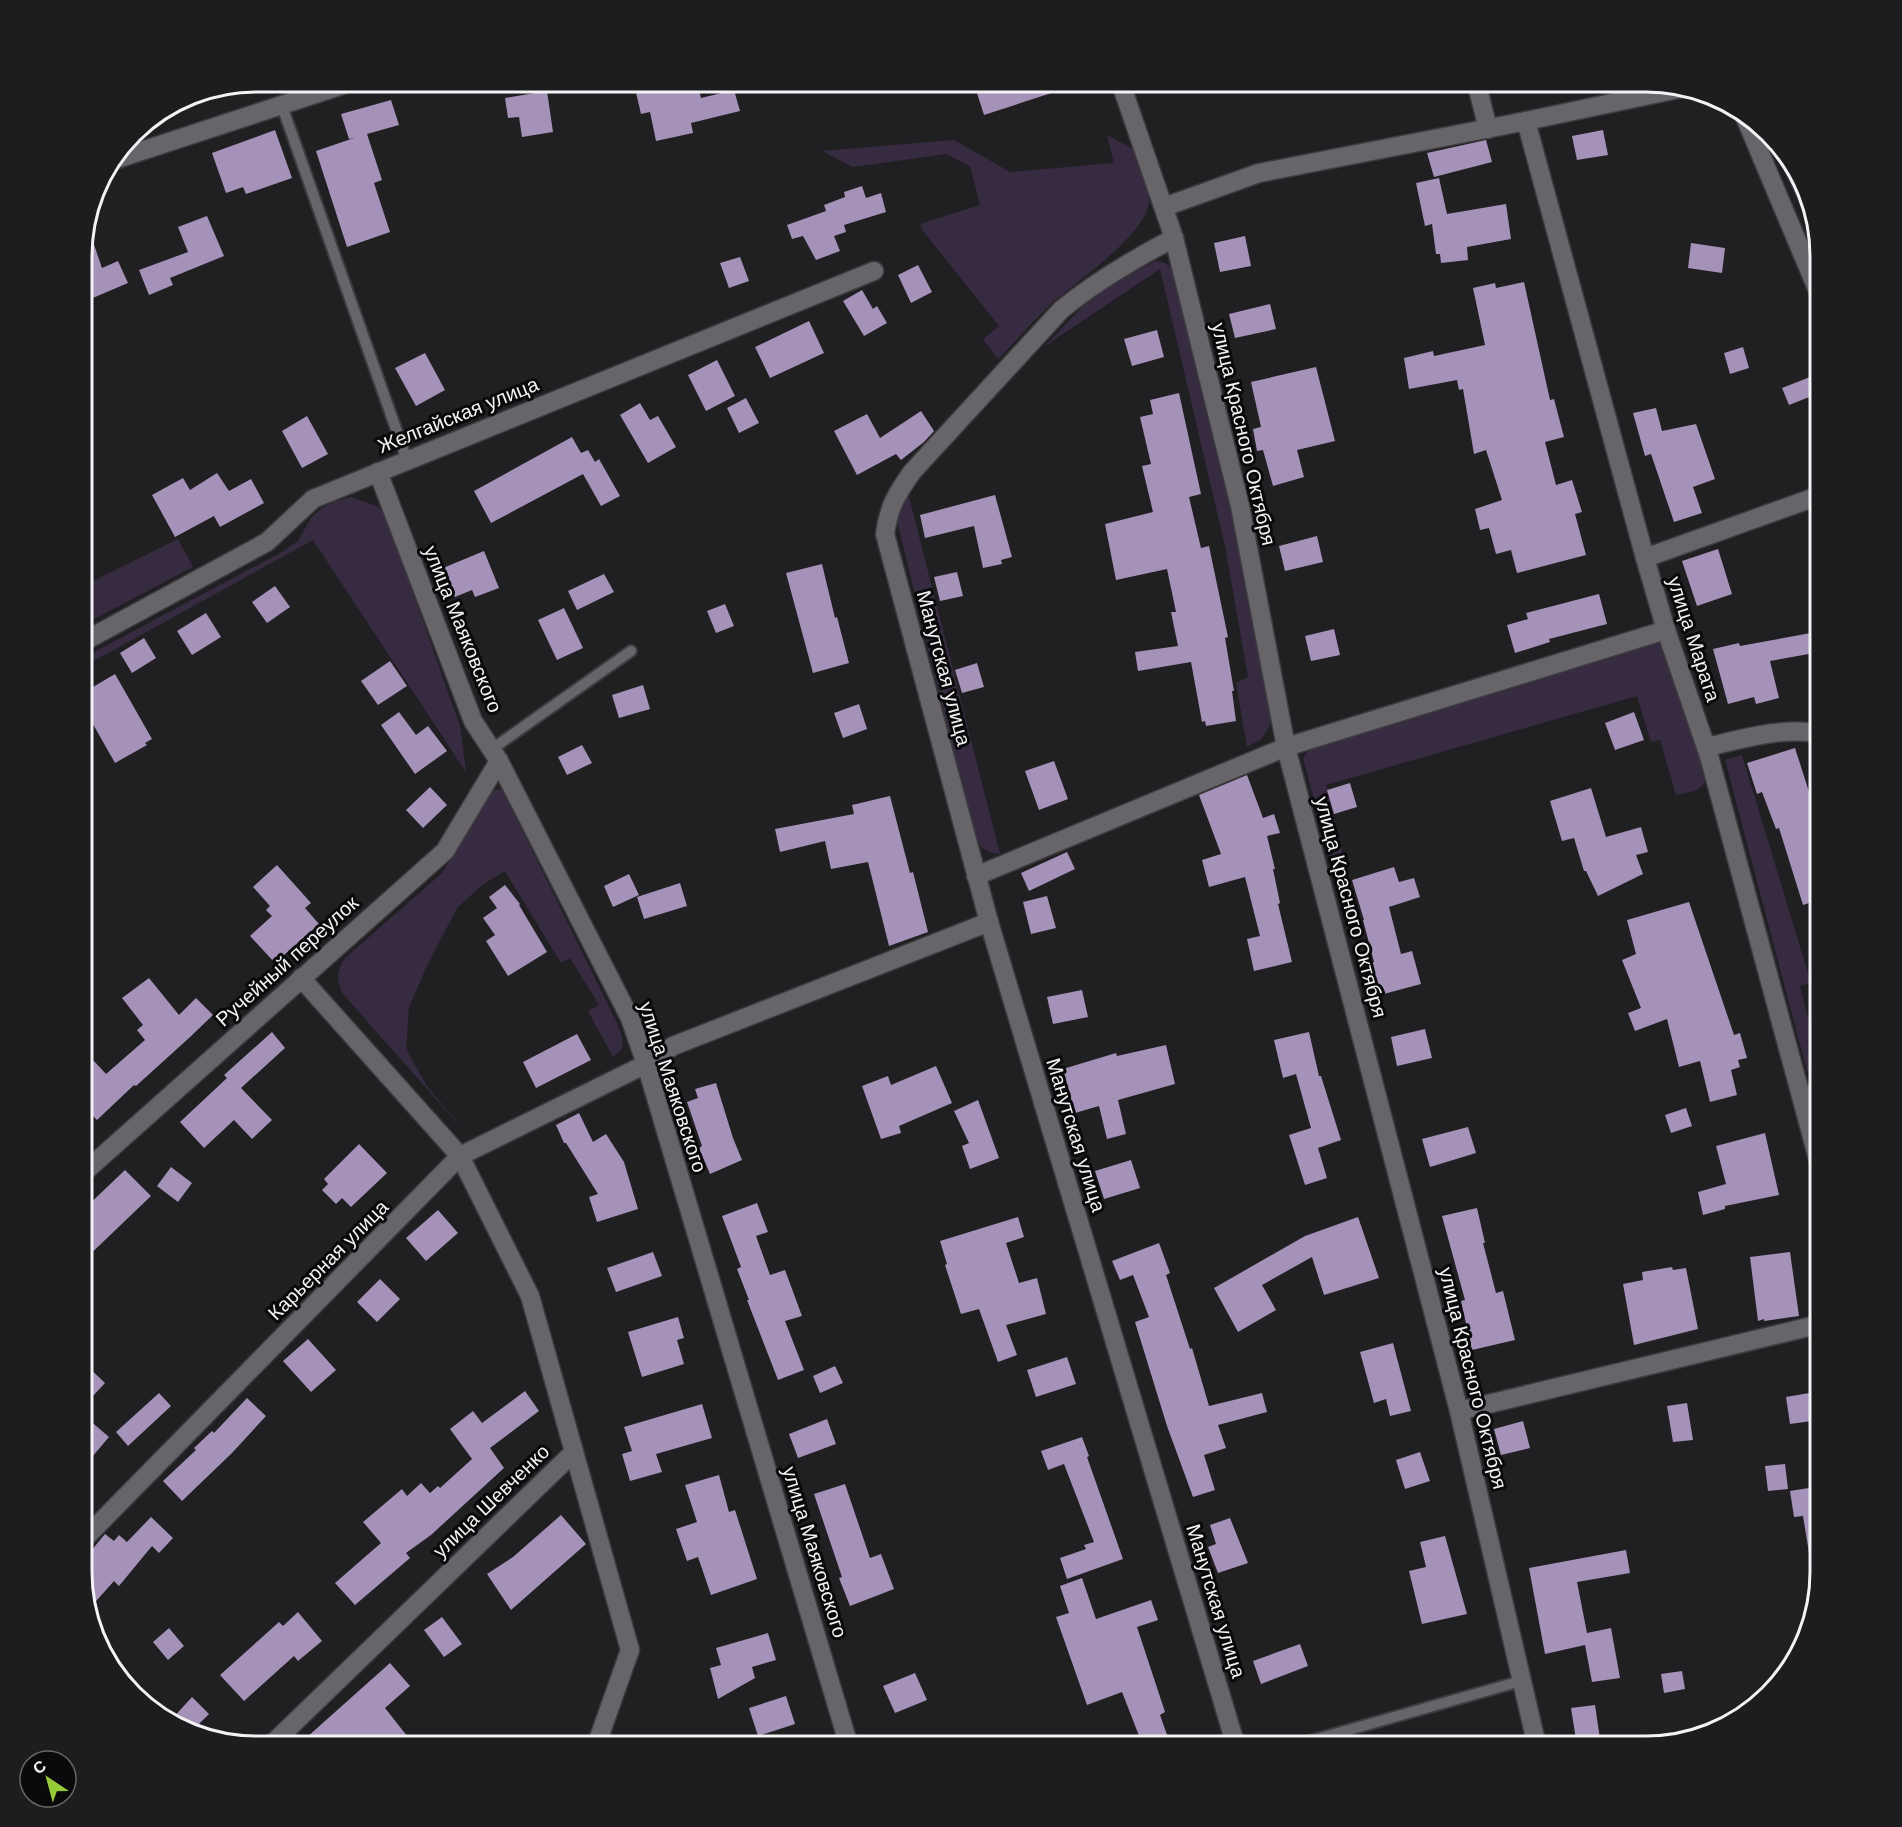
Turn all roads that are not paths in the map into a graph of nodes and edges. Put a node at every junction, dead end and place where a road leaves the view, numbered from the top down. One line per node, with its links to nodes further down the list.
1 (323, 92): 5 (street)
2 (1124, 92): 10 (street, улица Красного Октября)
3 (1479, 92): 7 (street)
4 (1661, 93): 6 (street)
5 (282, 106): 9 (street); 14 (lane)
6 (1526, 121): 7 (street); 17 (street, улица Марата)
7 (1488, 129): 10 (street)
8 (1750, 129): 13 (street)
9 (126, 156)
10 (1164, 207): 11 (street, улица Красного Октября)
11 (1174, 238): 22 (street, улица Красного Октября); 25 (street, Манутская улица)
12 (874, 271): 14 (street, Желгайская улица)
13 (1810, 272)
14 (407, 460): 15 (street, Желгайская улица)
15 (378, 472): 19 (street, Желгайская улица); 24 (street, улица Маяковского)
16 (1810, 499): 17 (street)
17 (1645, 558): 18 (street, улица Марата)
18 (1666, 630): 22 (street); 23 (street, улица Марата)
19 (92, 637)
20 (631, 651): 24 (lane)
21 (1810, 732): 23 (street)
22 (1286, 747): 25 (street); 35 (street, улица Красного Октября)
23 (1706, 747): 30 (street, улица Марата)
24 (495, 755): 27 (street, Ручейный переулок); 28 (street, улица Маяковского)
25 (976, 876): 26 (street, Манутская улица)
26 (989, 922): 28 (street, Карьерная улица); 42 (street, Манутская улица)
27 (302, 978): 32 (street); 33 (street, Ручейный переулок)
28 (645, 1064): 32 (street, Карьерная улица); 41 (street, улица Маяковского)
29 (1810, 1091): 30 (lane)
30 (1800, 1092): 31 (street, улица Марата)
31 (1810, 1129)
32 (460, 1156): 36 (street); 37 (street, Карьерная улица)
33 (92, 1165)
34 (1810, 1327): 35 (street)
35 (1459, 1411): 38 (street, улица Красного Октября)
36 (574, 1452): 39 (street, улица Шевченко); 40 (street, улица Шевченко)
37 (92, 1531)
38 (1521, 1681): 43 (lane); 44 (street, улица Красного Октября)
39 (280, 1736)
40 (600, 1736)
41 (846, 1736)
42 (1233, 1736)
43 (1327, 1736)
44 (1535, 1736)

